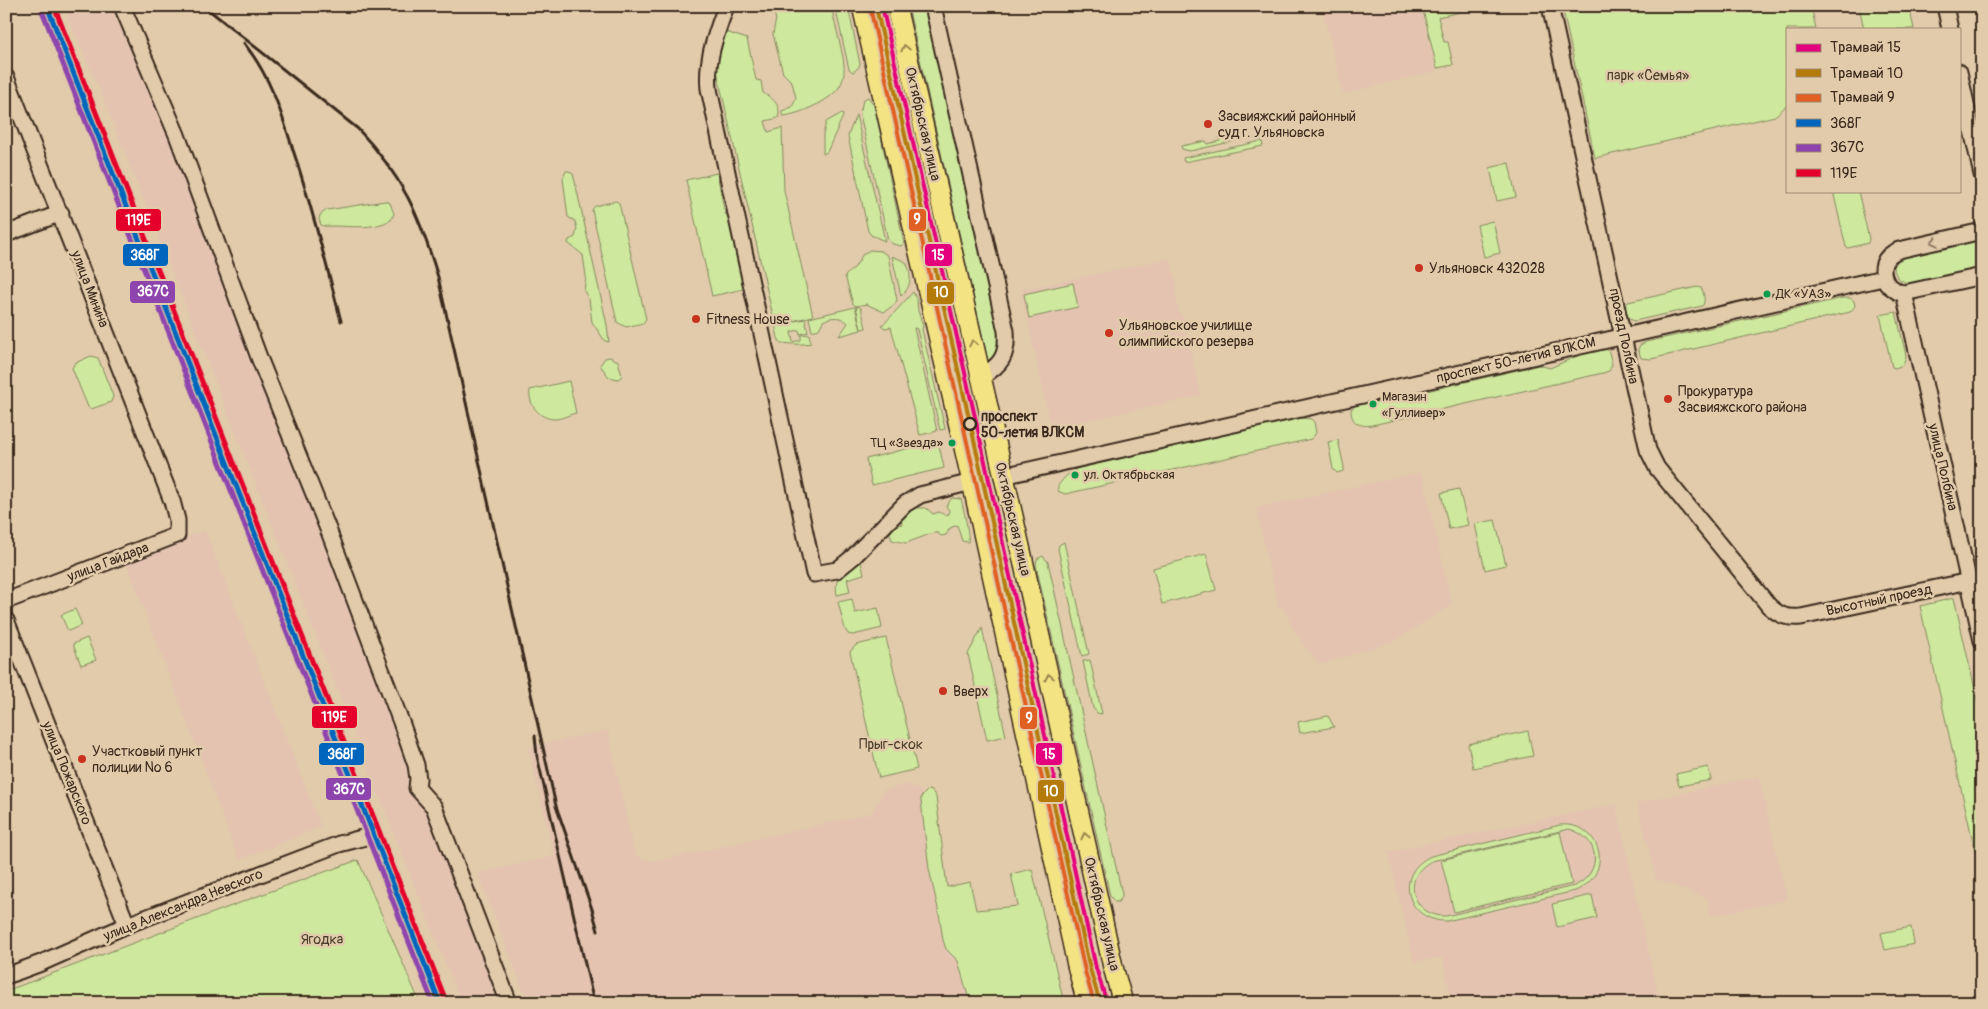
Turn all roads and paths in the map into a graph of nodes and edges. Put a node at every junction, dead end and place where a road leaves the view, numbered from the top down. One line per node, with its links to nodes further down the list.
1 (122, 6): 31 (street)
2 (726, 6): 21 (street)
3 (862, 6): 21 (main road)
4 (896, 6): 19 (main road, Октябрьская улица, one-way to 4)
5 (932, 6): 19 (street)
6 (1550, 6): 18 (street, проезд Полбина)
7 (1945, 6): 8 (street)
8 (1950, 28)
9 (1960, 76): 11 (street)
10 (6, 77): 12 (street, улица Минина)
11 (1982, 175)
12 (61, 213): 14 (street); 22 (street, улица Минина)
13 (1982, 232): 16 (street, one-way to 16)
14 (6, 234)
15 (1982, 276): 17 (street)
16 (1883, 278): 17 (street); 18 (street, проспект 50-летия ВЛКСМ)
17 (1904, 293): 23 (street, улица Полбина)
18 (1624, 335): 20 (street, проспект 50-летия ВЛКСМ); 25 (street, проезд Полбина)
19 (981, 377): 20 (main road, Октябрьская улица)
20 (1003, 476): 21 (main road); 33 (main road, Октябрьская улица, one-way to 20)
21 (972, 482): 32 (main road)
22 (172, 501): 24 (street, улица Гайдара)
23 (1969, 581): 25 (street, Высотный проезд); 27 (street, улица Полбина)
24 (6, 601)
25 (1788, 618)
26 (6, 620): 29 (street, улица Пожарского)
27 (1982, 641)
28 (362, 838): 29 (street, улица Александра Невского)
29 (127, 925): 30 (street, улица Александра Невского)
30 (6, 976)
31 (509, 1003)
32 (1087, 1003)
33 (1123, 1003)

